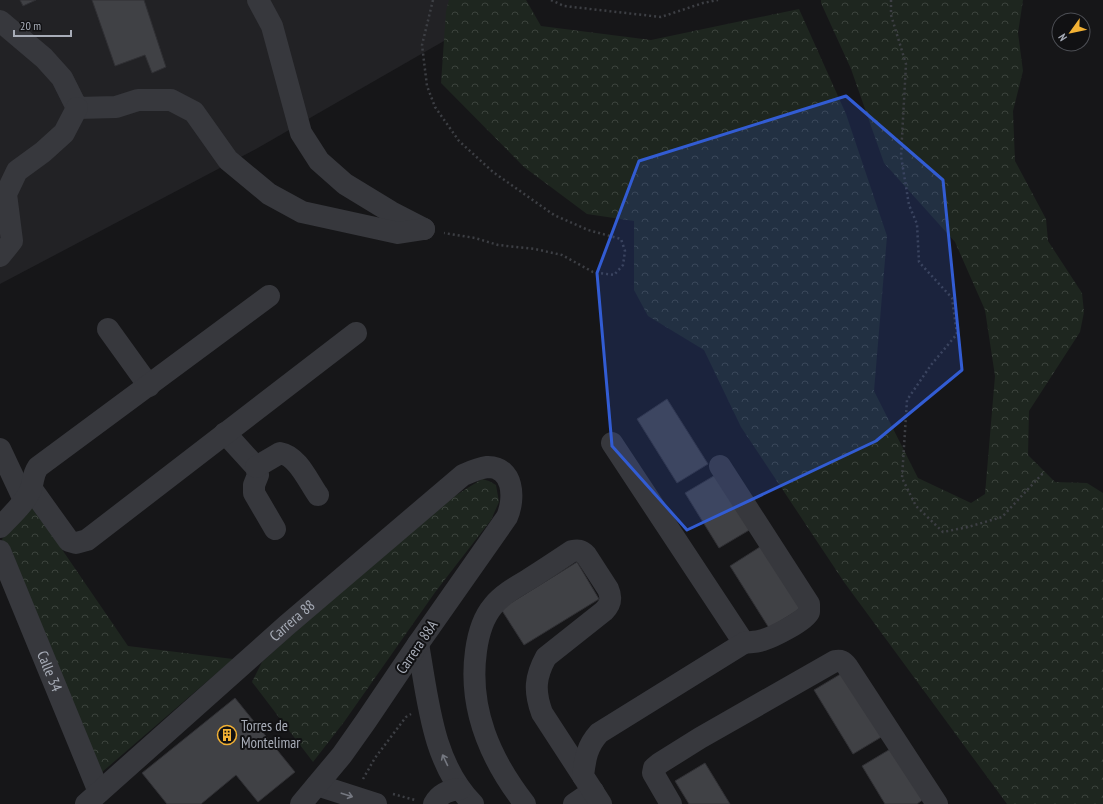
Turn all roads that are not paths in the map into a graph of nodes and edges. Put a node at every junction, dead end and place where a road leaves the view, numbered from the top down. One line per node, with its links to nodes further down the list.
1 (258, 0): 3 (street)
2 (0, 21): 3 (street)
3 (77, 108): 4 (street)
4 (0, 256)
5 (269, 296): 8 (street)
6 (108, 329): 8 (street)
7 (356, 333): 9 (street)
8 (149, 386): 15 (street)
9 (225, 433): 13 (street); 15 (street)
10 (612, 443): 20 (street)
11 (0, 449): 15 (street)
12 (720, 466): 20 (street)
13 (256, 467): 16 (street); 18 (street)
14 (509, 481): 21 (street, Carrera 88A); 25 (street, Carrera 88)
15 (27, 494): 17 (street)
16 (318, 495)
17 (0, 527)
18 (276, 529)
19 (0, 551): 25 (street, Calle 34)
20 (744, 643): 23 (street)
21 (418, 644): 22 (street, Carrera 88A); 24 (street, one-way to 21)
22 (317, 786): 26 (street, Carrera 88A); 27 (street, one-way to 27)
23 (592, 790): 29 (street); 30 (street)
24 (467, 797): 28 (street)
25 (93, 798)
26 (301, 804)
27 (376, 804)
28 (434, 804)
29 (525, 804)
30 (574, 804)
31 (671, 804): 32 (street)
32 (937, 804)

